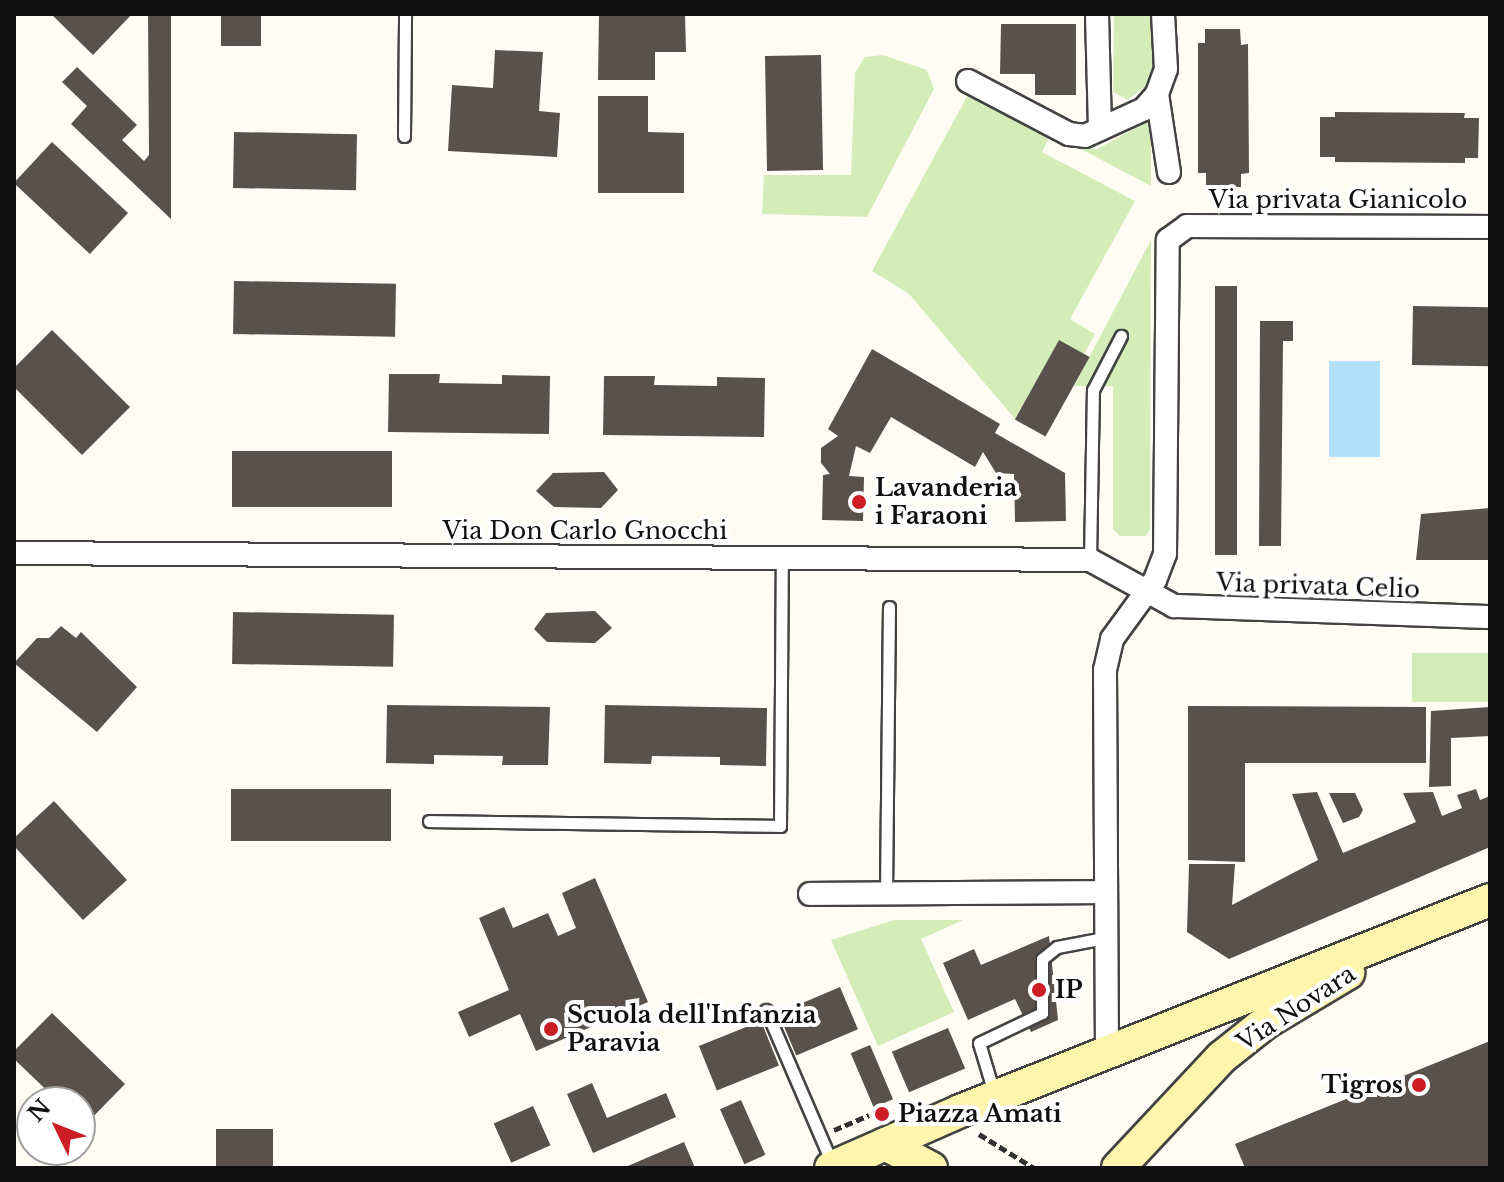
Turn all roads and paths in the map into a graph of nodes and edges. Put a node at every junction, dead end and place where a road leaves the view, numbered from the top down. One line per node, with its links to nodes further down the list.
1 (405, 14): 7 (lane)
2 (1097, 14): 6 (street)
3 (1163, 14): 5 (street)
4 (968, 81): 6 (street)
5 (1157, 94): 6 (street); 8 (street)
6 (1100, 129)
7 (404, 136)
8 (1169, 172)
9 (1490, 227): 14 (street, Via privata Gianicolo)
10 (1121, 336): 13 (lane)
11 (14, 553): 12 (street, Via Don Carlo Gnocchi)
12 (782, 558): 13 (street, Via Don Carlo Gnocchi); 17 (lane)
13 (1090, 560): 14 (street, Via Don Carlo Gnocchi)
14 (1147, 591): 16 (street, Via privata Celio); 18 (street)
15 (889, 607): 19 (lane)
16 (1490, 617)
17 (429, 821)
18 (1103, 892): 19 (street); 23 (street)
19 (886, 893): 20 (street)
20 (810, 894)
21 (1490, 900): 22 (street, Via Novara)
22 (1439, 922): 25 (street, Via Novara); 31 (street, Via Novara)
23 (1104, 938): 25 (street); 26 (lane)
24 (766, 1010): 32 (lane)
25 (1107, 1054): 26 (street, Via Novara)
26 (996, 1097): 30 (street, Via Novara)
27 (869, 1115): 29 (path)
28 (968, 1127): 34 (path)
29 (825, 1134)
30 (887, 1156): 32 (street, Via Novara); 33 (street)
31 (1132, 1162)
32 (832, 1168)
33 (931, 1168)
34 (1034, 1168)

